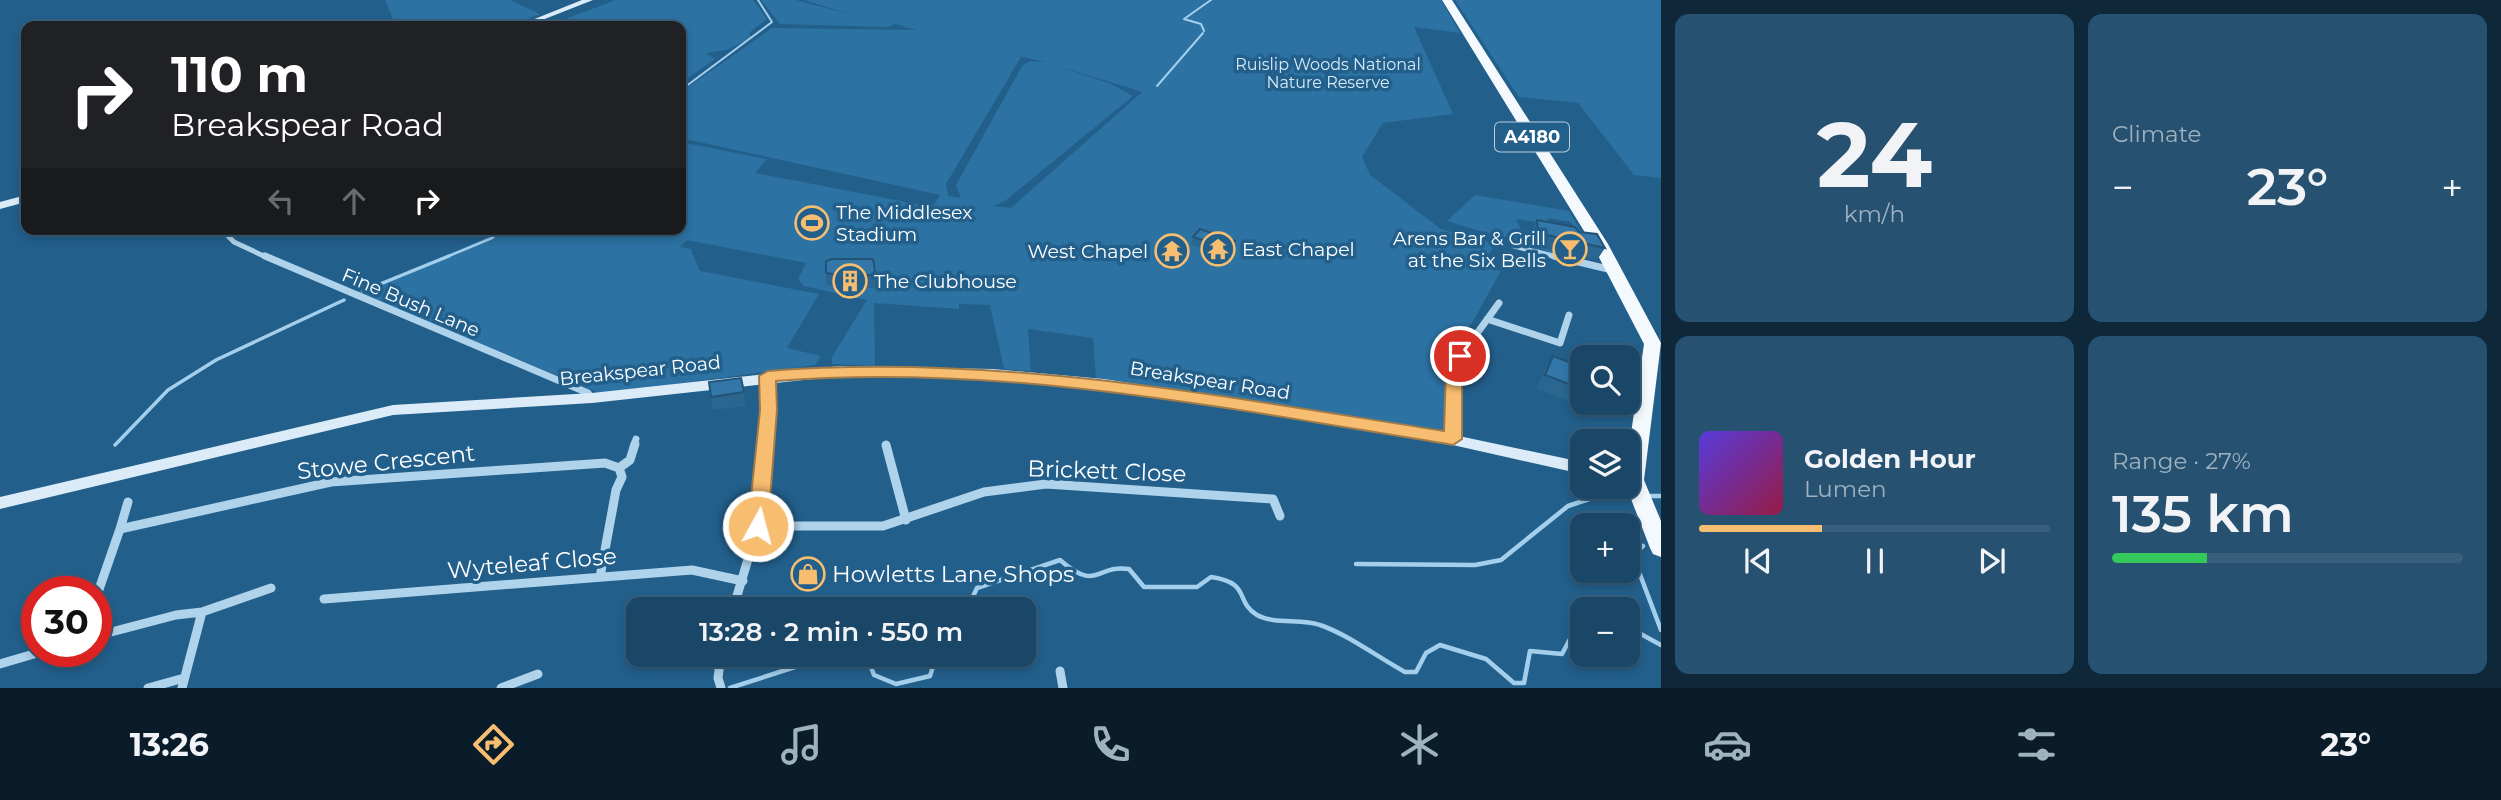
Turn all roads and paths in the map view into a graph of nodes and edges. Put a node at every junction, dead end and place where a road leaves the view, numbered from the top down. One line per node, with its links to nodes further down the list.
1 (589, 0): 3 (street)
2 (1447, 0): 8 (main road, A4180)
3 (534, 21)
4 (21, 200): 5 (street)
5 (0, 206)
6 (227, 235): 14 (street, Fine Bush Lane)
7 (1514, 246): 8 (street)
8 (1614, 270): 12 (main road, A4180)
9 (1499, 303): 11 (street)
10 (1569, 315): 11 (street)
11 (1487, 319): 17 (street)
12 (1657, 345): 15 (main road, A4180)
13 (768, 376): 14 (street, Breakspear Road); 17 (street, Breakspear Road); 26 (street)
14 (592, 398): 23 (street, Breakspear Road)
15 (1640, 433)
16 (636, 439): 20 (street)
17 (1453, 439): 19 (street, Breakspear Road)
18 (886, 444): 25 (street)
19 (1570, 465)
20 (619, 468): 27 (street, Stowe Crescent); 30 (street)
21 (1639, 499): 28 (main road, A4180)
22 (128, 502): 27 (street)
23 (0, 503)
24 (1280, 516): 25 (street, Brickett Close)
25 (906, 520): 26 (street, Brickett Close)
26 (758, 526): 31 (street)
27 (120, 529): 29 (street)
28 (1661, 548)
29 (104, 576)
30 (600, 577): 31 (street, Wyteleaf Close); 34 (street, Wyteleaf Close)
31 (743, 581): 33 (street)
32 (271, 588): 35 (street)
33 (737, 597)
34 (324, 599)
35 (202, 612): 36 (street); 41 (street)
36 (112, 632)
37 (21, 658): 38 (street)
38 (0, 664)
39 (1060, 671): 44 (street)
40 (538, 674): 43 (street)
41 (183, 683): 42 (street)
42 (148, 688)
43 (500, 688)
44 (1063, 688)

